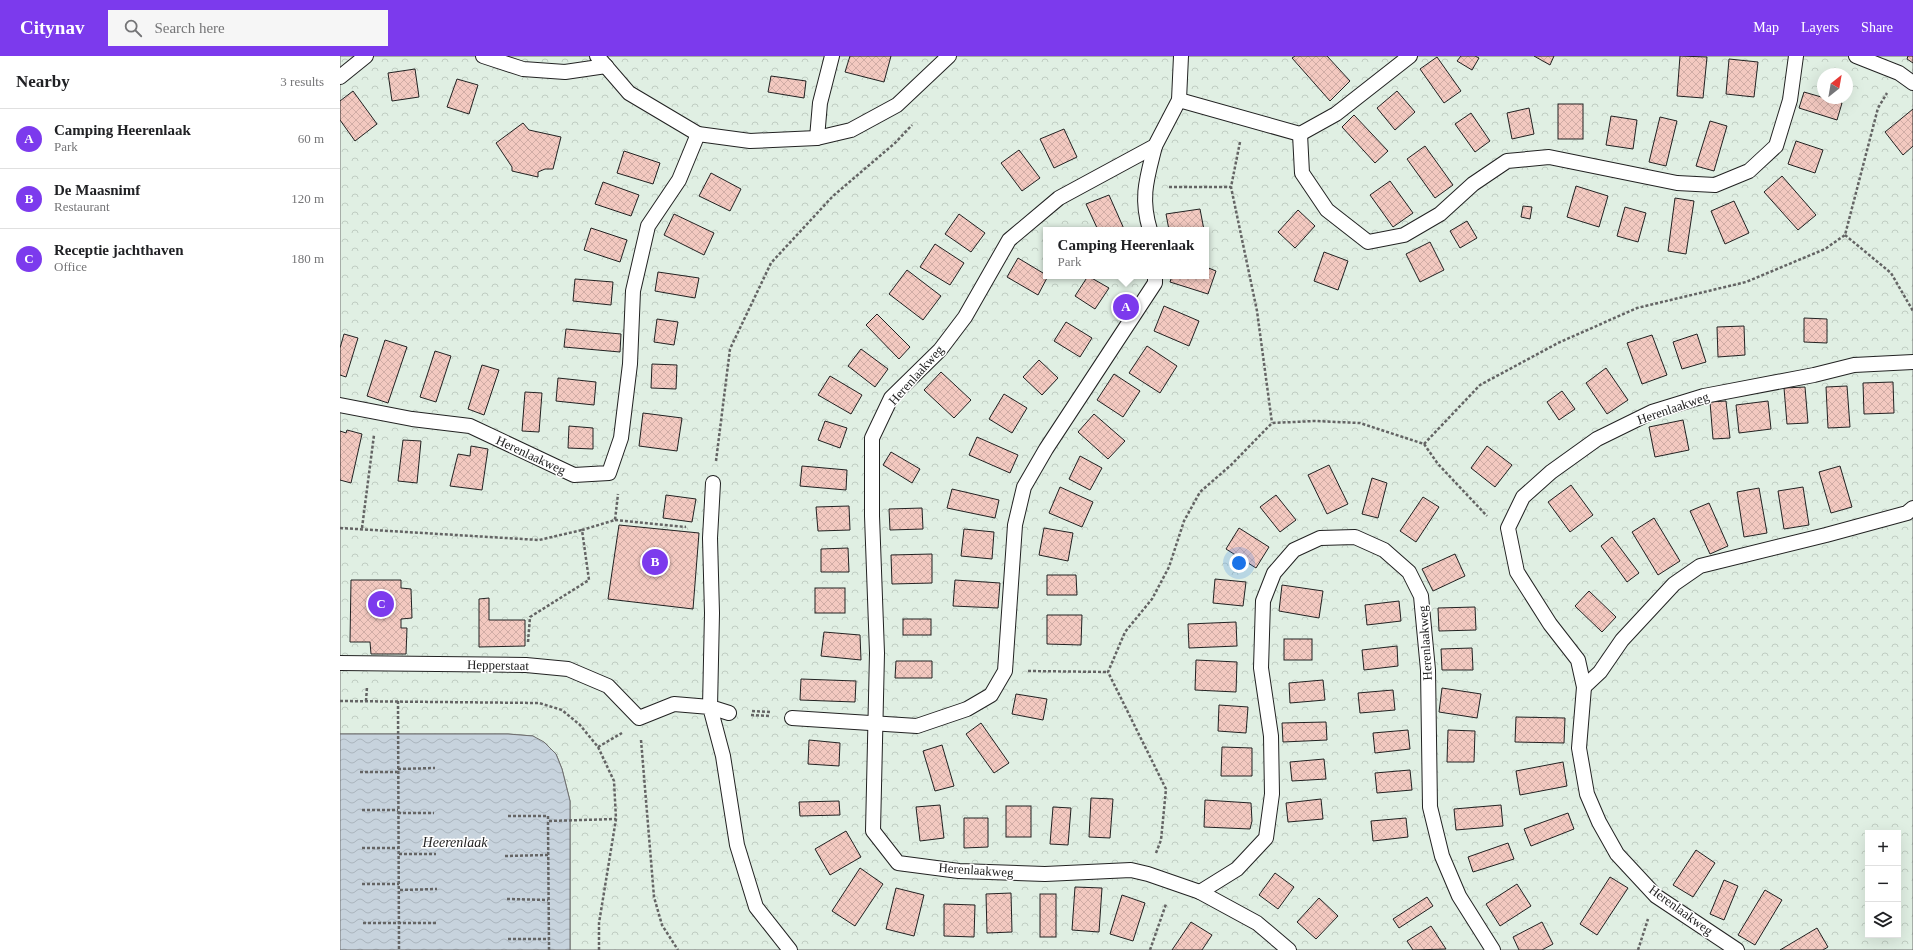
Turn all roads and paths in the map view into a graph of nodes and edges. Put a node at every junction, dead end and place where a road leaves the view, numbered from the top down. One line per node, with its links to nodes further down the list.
1 (366, 56): 11 (lane)
2 (483, 56): 9 (lane)
3 (832, 56): 18 (lane)
4 (949, 56): 18 (lane)
5 (1181, 56): 13 (lane)
6 (1410, 56): 17 (lane)
7 (1796, 56): 17 (lane)
8 (1856, 56): 10 (lane)
9 (601, 61): 16 (lane)
10 (1899, 73): 12 (lane); 23 (path)
11 (340, 77)
12 (1913, 83)
13 (1179, 100): 14 (lane); 19 (lane)
14 (1244, 119): 17 (lane); 21 (path)
15 (916, 121): 31 (path)
16 (698, 134): 18 (lane); 28 (lane, Herenlaakweg)
17 (1300, 134)
18 (817, 138)
19 (1155, 146): 20 (lane); 51 (lane, Herenlaakweg)
20 (1144, 187): 21 (path); 22 (lane)
21 (1231, 187): 29 (path)
22 (1149, 227)
23 (1845, 235): 25 (path); 30 (path)
24 (1155, 279): 42 (lane)
25 (1913, 311)
26 (1913, 362): 37 (lane, Herenlaakweg)
27 (340, 405): 28 (lane, Herenlaakweg)
28 (376, 412): 36 (path)
29 (1272, 423): 30 (path); 43 (path)
30 (1424, 444): 37 (path)
31 (713, 483): 38 (lane)
32 (619, 489): 34 (path)
33 (1913, 508): 44 (lane)
34 (615, 520): 38 (path); 39 (path)
35 (340, 528): 36 (path)
36 (362, 528): 39 (path)
37 (1508, 528): 44 (lane, Herenlaakweg)
38 (710, 529): 47 (lane)
39 (582, 530): 41 (path)
40 (340, 663): 41 (lane, Hepperstaat)
41 (526, 664): 49 (lane, Hepperstaat)
42 (1005, 671): 43 (path); 51 (lane)
43 (1108, 672): 65 (path)
44 (1584, 687): 72 (lane, Herenlaakweg)
45 (340, 701): 46 (path)
46 (398, 701): 57 (path); 79 (path)
47 (710, 708): 48 (lane); 49 (lane); 83 (lane)
48 (729, 713): 50 (path)
49 (639, 718): 82 (path)
50 (794, 718): 51 (lane)
51 (875, 723): 65 (lane, Herenlaakweg)
52 (435, 768): 53 (path)
53 (360, 772)
54 (362, 810): 55 (path)
55 (434, 813)
56 (508, 816): 58 (path)
57 (616, 819): 58 (path); 81 (path)
58 (548, 821): 63 (path)
59 (362, 848): 60 (path)
60 (399, 848)
61 (399, 854): 62 (path)
62 (436, 854)
63 (548, 855): 64 (path); 74 (path)
64 (505, 856)
65 (1148, 874): 66 (lane, Herenlaakweg)
66 (1173, 883): 71 (lane, Herenlaakweg); 84 (path)
67 (362, 884): 68 (path)
68 (400, 884)
69 (400, 890): 70 (path)
70 (437, 890)
71 (1200, 892): 85 (lane, Herenlaakweg); 86 (lane, Herenlaakweg)
72 (1656, 896): 87 (path); 88 (lane, Herenlaakweg)
73 (507, 899): 74 (path)
74 (548, 900): 77 (path)
75 (363, 923): 76 (path)
76 (437, 923)
77 (549, 939): 78 (path); 80 (path)
78 (508, 940)
79 (399, 950)
80 (549, 950)
81 (598, 950)
82 (678, 950)
83 (790, 950)
84 (1150, 950)
85 (1289, 950)
86 (1494, 950)
87 (1638, 950)
88 (1737, 950)

